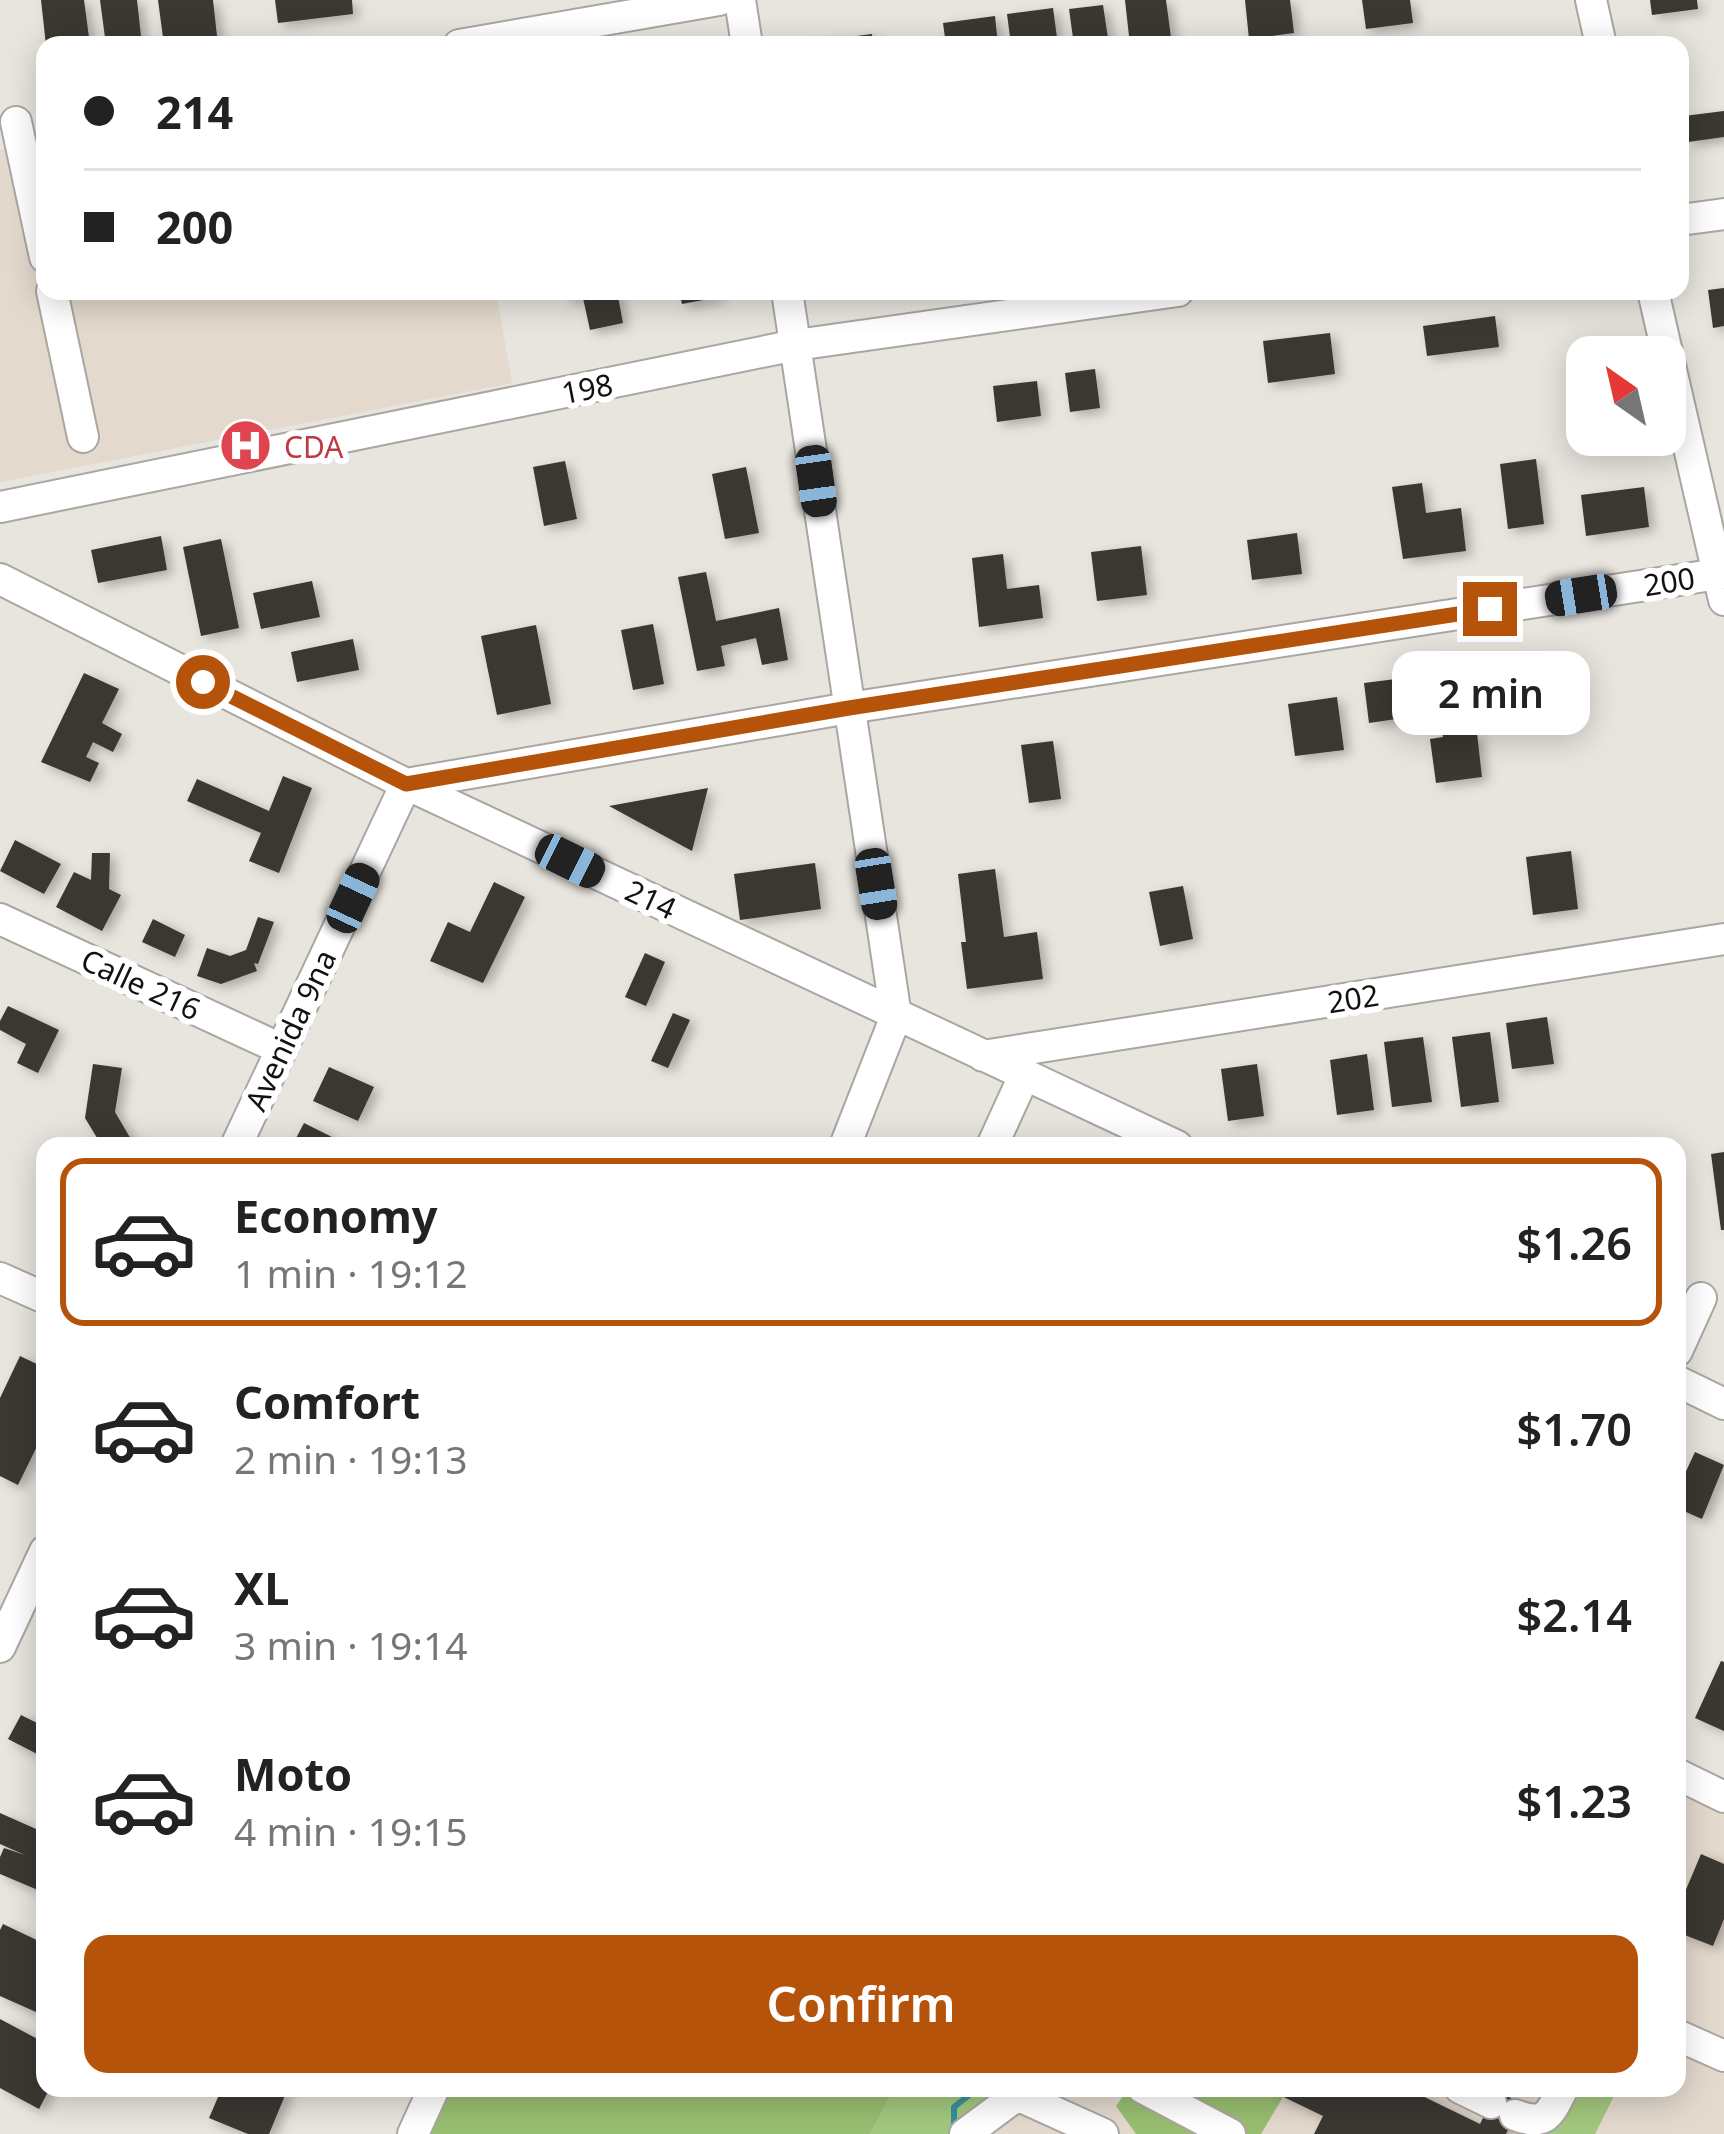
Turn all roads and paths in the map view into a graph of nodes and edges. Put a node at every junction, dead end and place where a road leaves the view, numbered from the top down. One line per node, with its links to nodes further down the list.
1 (719, 0): 4 (street)
2 (740, 0): 5 (street)
3 (1592, 0): 6 (street)
4 (511, 36)
5 (746, 36)
6 (1599, 36)
7 (20, 121): 8 (street)
8 (36, 203)
9 (1724, 214): 10 (street)
10 (1689, 219)
11 (54, 300): 16 (street)
12 (788, 300): 15 (street)
13 (1115, 300): 15 (street, 198)
14 (1655, 300): 19 (street)
15 (796, 346): 17 (street, 198); 20 (street)
16 (83, 437)
17 (0, 507)
18 (0, 579): 21 (street, 214)
19 (1722, 582): 20 (street, 200)
20 (849, 708): 21 (street, 200); 24 (street)
21 (406, 784): 24 (street, 214); 25 (street, Avenida 9na)
22 (0, 919): 25 (street, Calle 216)
23 (1724, 939): 26 (street, 202)
24 (896, 1016): 26 (street, 214); 29 (street)
25 (281, 1049): 28 (street, Avenida 9na)
26 (983, 1056): 27 (street, 214)
27 (1024, 1076): 30 (street); 31 (street, 214)
28 (240, 1137)
29 (849, 1137)
30 (996, 1137)
31 (1157, 1137)
32 (0, 1278): 33 (street)
33 (36, 1294)
34 (1701, 1298): 35 (street)
35 (1686, 1331)
36 (1686, 1386): 37 (street)
37 (1724, 1404)
38 (36, 1570): 39 (street)
39 (2, 1640)
40 (1686, 1778): 41 (street)
41 (1724, 1796)
42 (1686, 2039): 43 (street)
43 (1724, 2056)
44 (430, 2097): 49 (street)
45 (1160, 2097): 52 (street)
46 (1478, 2097): 47 (street)
47 (1558, 2097)
48 (1014, 2098): 50 (street); 51 (street)
49 (413, 2134)
50 (965, 2134)
51 (1103, 2134)
52 (1230, 2134)

